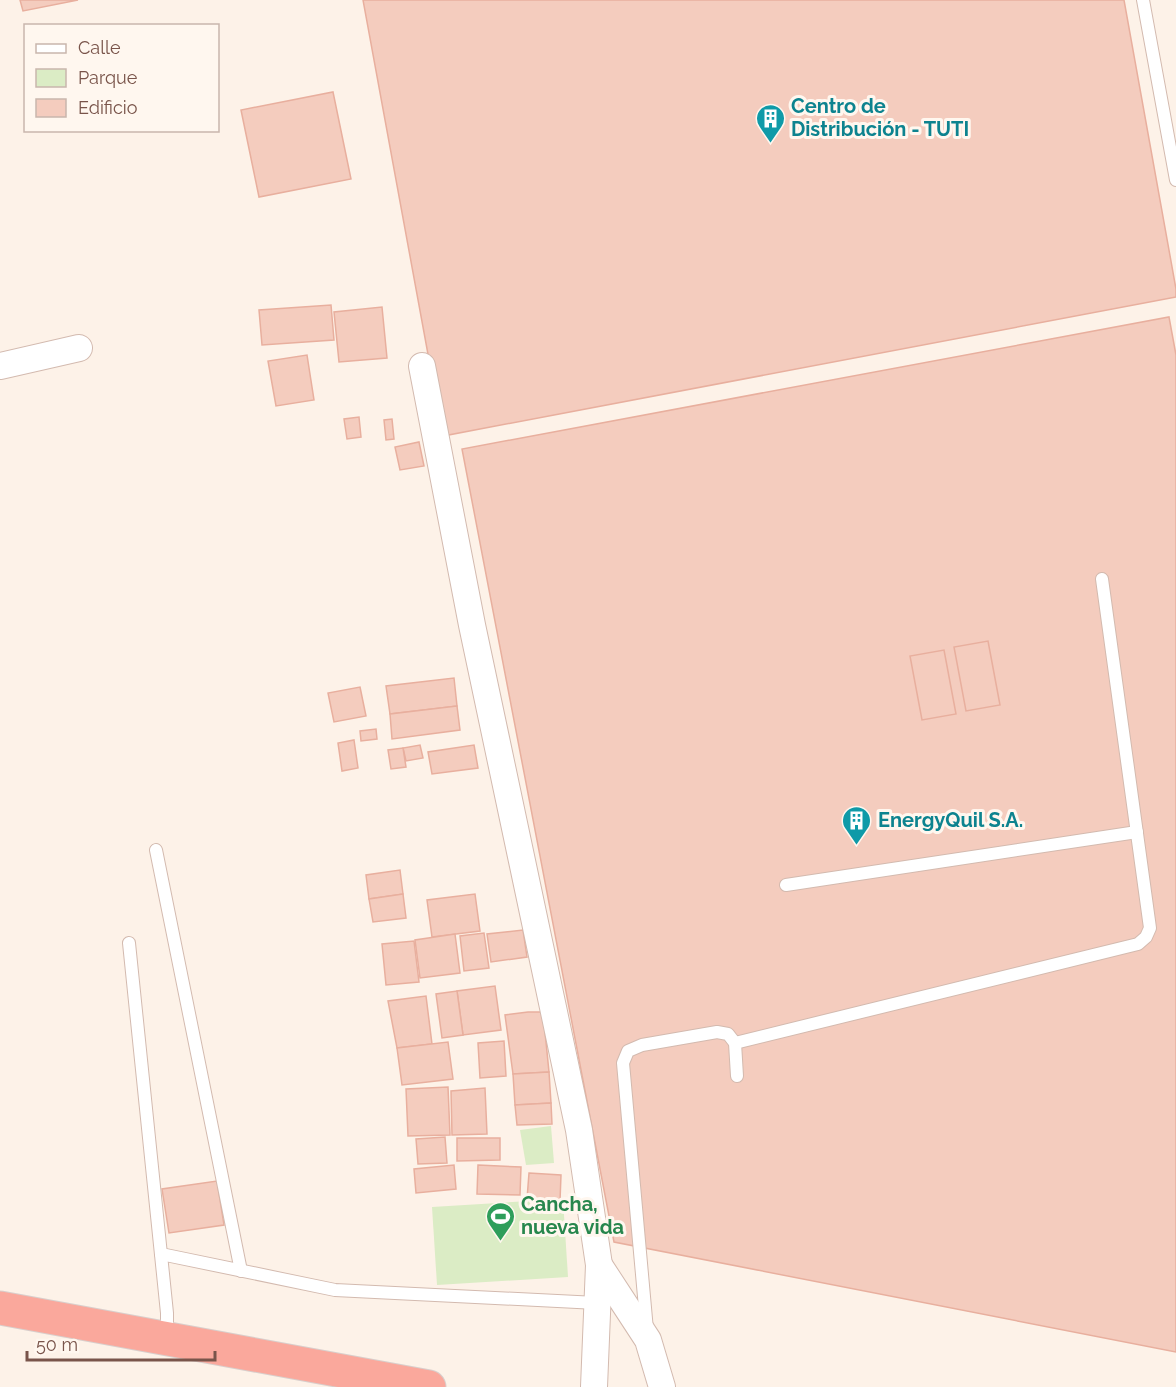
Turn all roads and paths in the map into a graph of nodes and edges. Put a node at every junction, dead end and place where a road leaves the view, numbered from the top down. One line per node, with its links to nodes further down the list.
1 (1143, 0): 2 (lane)
2 (1176, 180)
3 (79, 348): 4 (street)
4 (0, 366)
5 (422, 366): 14 (street)
6 (1102, 579): 7 (lane)
7 (1137, 832): 9 (lane); 11 (lane)
8 (156, 850): 15 (lane)
9 (786, 885)
10 (129, 943): 13 (lane)
11 (735, 1043): 12 (lane); 19 (lane)
12 (737, 1076)
13 (161, 1254): 15 (lane); 18 (lane)
14 (599, 1265): 16 (street); 19 (street)
15 (241, 1271): 16 (lane)
16 (597, 1303): 21 (street)
17 (0, 1308): 18 (highway)
18 (166, 1338): 20 (highway)
19 (648, 1340): 22 (street)
20 (429, 1387)
21 (594, 1387)
22 (662, 1387)

